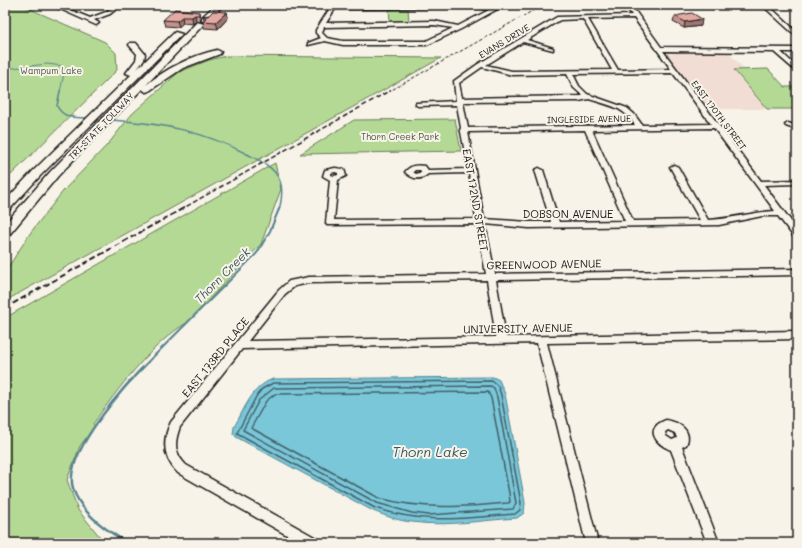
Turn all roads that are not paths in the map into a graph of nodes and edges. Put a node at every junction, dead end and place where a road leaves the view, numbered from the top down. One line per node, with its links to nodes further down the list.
1 (54, 5): 10 (street)
2 (70, 5): 10 (street)
3 (118, 5): 15 (street)
4 (208, 5): 14 (highway, TRI-STATE TOLLWAY)
5 (219, 5): 14 (highway, TRI-STATE TOLLWAY)
6 (502, 5): 11 (street)
7 (628, 5): 12 (street, EAST 170TH STREET)
8 (765, 5): 20 (street)
9 (335, 6): 11 (street); 18 (street)
10 (61, 8): 15 (street)
11 (494, 9): 19 (street)
12 (636, 16): 13 (street, EVANS DRIVE); 26 (street, EAST 170TH STREET)
13 (584, 17): 22 (street, EVANS DRIVE); 34 (street)
14 (201, 19): 40 (highway, TRI-STATE TOLLWAY)
15 (90, 20): 17 (street)
16 (189, 23): 38 (highway, TRI-STATE TOLLWAY)
17 (96, 24)
18 (322, 25): 19 (street); 21 (street)
19 (459, 28): 21 (street)
20 (797, 34)
21 (325, 39): 23 (street)
22 (523, 40): 25 (street); 30 (street, EVANS DRIVE)
23 (310, 44)
24 (133, 45): 38 (highway)
25 (551, 49)
26 (659, 50): 27 (street); 32 (street, EAST 170TH STREET)
27 (776, 50): 28 (street); 31 (street)
28 (797, 50)
29 (217, 52): 40 (highway)
30 (480, 65): 33 (street); 35 (street, EVANS DRIVE)
31 (797, 70)
32 (675, 71): 34 (street); 42 (street, EAST 170TH STREET)
33 (569, 72): 34 (street); 36 (street)
34 (616, 72)
35 (455, 83): 37 (street, EAST 172ND STREET)
36 (588, 97): 37 (street); 43 (street)
37 (458, 102): 39 (street); 46 (street, EAST 172ND STREET)
38 (107, 103): 51 (highway, TRI-STATE TOLLWAY)
39 (418, 104)
40 (123, 107): 62 (highway)
41 (788, 125): 45 (street)
42 (716, 126): 43 (street, INGLESIDE AVENUE); 54 (street, EAST 170TH STREET)
43 (640, 127): 44 (street, INGLESIDE AVENUE)
44 (588, 128): 46 (street, INGLESIDE AVENUE); 60 (street)
45 (797, 128)
46 (463, 130): 49 (street, EAST 172ND STREET)
47 (674, 167): 59 (street)
48 (539, 170): 61 (street)
49 (471, 171): 50 (street); 58 (street, EAST 172ND STREET)
50 (426, 172)
51 (38, 173): 55 (highway); 56 (highway, TRI-STATE TOLLWAY)
52 (334, 179): 58 (street, DOBSON AVENUE)
53 (797, 182): 54 (street)
54 (758, 183): 57 (street, EAST 170TH STREET)
55 (5, 202)
56 (5, 208)
57 (781, 213): 59 (street, DOBSON AVENUE); 63 (street, EAST 170TH STREET)
58 (480, 221): 61 (street, DOBSON AVENUE); 65 (street, EAST 172ND STREET)
59 (706, 222): 60 (street, DOBSON AVENUE)
60 (630, 223): 61 (street, DOBSON AVENUE)
61 (556, 225)
62 (5, 232)
63 (797, 235)
64 (797, 272): 65 (street, GREENWOOD AVENUE)
65 (490, 277): 66 (street, GREENWOOD AVENUE); 68 (street, EAST 172ND STREET)
66 (292, 283): 70 (street, EAST 173RD PLACE)
67 (797, 335): 69 (street, UNIVERSITY AVENUE)
68 (502, 340): 69 (street, UNIVERSITY AVENUE); 70 (street, UNIVERSITY AVENUE)
69 (541, 340): 73 (street)
70 (240, 345): 72 (street, EAST 173RD PLACE)
71 (675, 445): 74 (street)
72 (313, 543)
73 (592, 543)
74 (713, 543)

